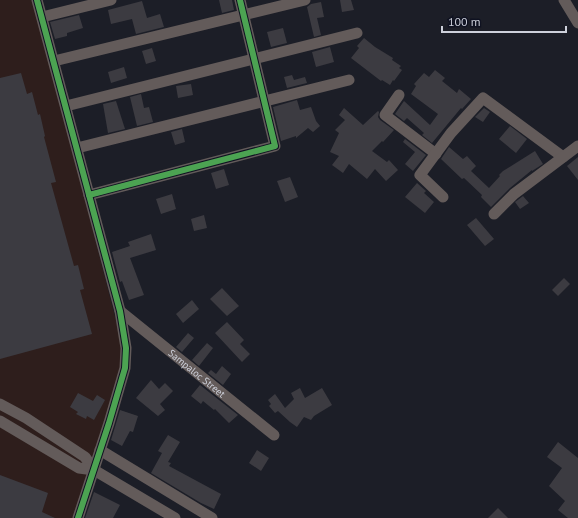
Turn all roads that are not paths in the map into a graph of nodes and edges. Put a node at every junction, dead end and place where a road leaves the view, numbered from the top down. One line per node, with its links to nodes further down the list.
1 (37, 0): 7 (street)
2 (111, 0): 7 (street)
3 (240, 0): 6 (street)
4 (304, 0): 6 (street)
5 (564, 0): 8 (street)
6 (243, 14): 10 (street); 11 (street)
7 (42, 17): 11 (street)
8 (578, 23)
9 (357, 33): 10 (street)
10 (254, 58): 14 (street); 15 (street)
11 (54, 61): 15 (street)
12 (349, 80): 14 (street)
13 (399, 95): 18 (street)
14 (264, 102): 17 (street); 20 (street)
15 (66, 106): 17 (street)
16 (578, 146): 19 (street)
17 (77, 148): 20 (street)
18 (436, 154): 19 (street); 21 (street)
19 (563, 157): 22 (street)
20 (90, 195): 23 (street)
21 (443, 197)
22 (494, 214)
23 (120, 311): 26 (street, Sampaloc Street); 27 (street)
24 (0, 404): 28 (street)
25 (0, 420): 28 (street)
26 (274, 434)
27 (100, 450): 28 (street); 31 (street)
28 (94, 470): 29 (street); 30 (street)
29 (78, 518)
30 (175, 518)
31 (212, 518)

